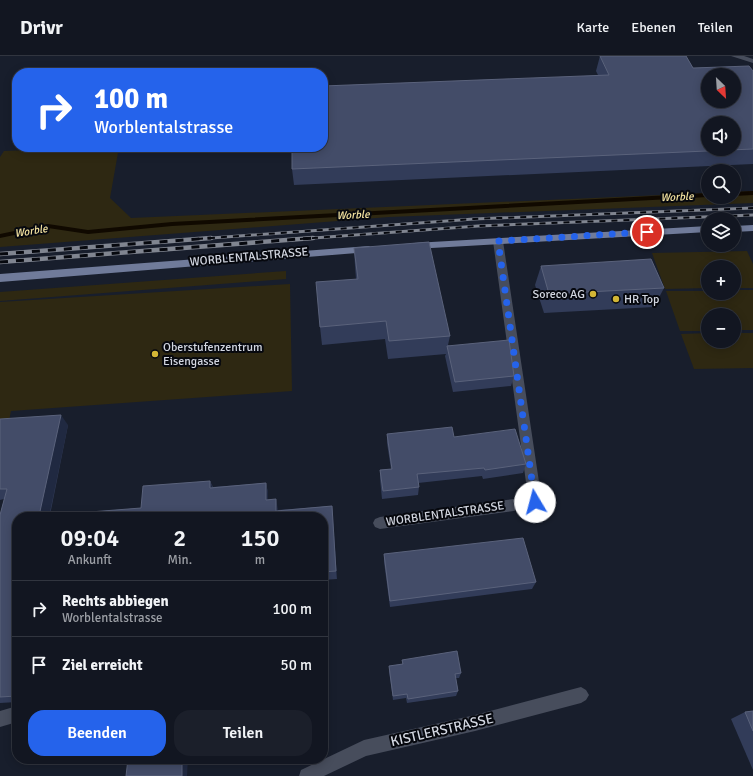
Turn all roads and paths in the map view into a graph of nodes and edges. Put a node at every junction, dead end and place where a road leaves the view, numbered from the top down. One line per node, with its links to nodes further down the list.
1 (734, 56): 2 (street)
2 (753, 62)
3 (753, 228): 5 (main road)
4 (701, 229): 6 (main road)
5 (741, 229)
6 (498, 241): 7 (main road); 10 (street, WORBLENTALSTRASSE)
7 (403, 247)
8 (379, 248): 9 (main road, WORBLENTALSTRASSE)
9 (0, 278)
10 (380, 523)
11 (581, 695): 14 (street, KISTLERSTRASSE)
12 (12, 715): 13 (street)
13 (0, 719)
14 (307, 776)

